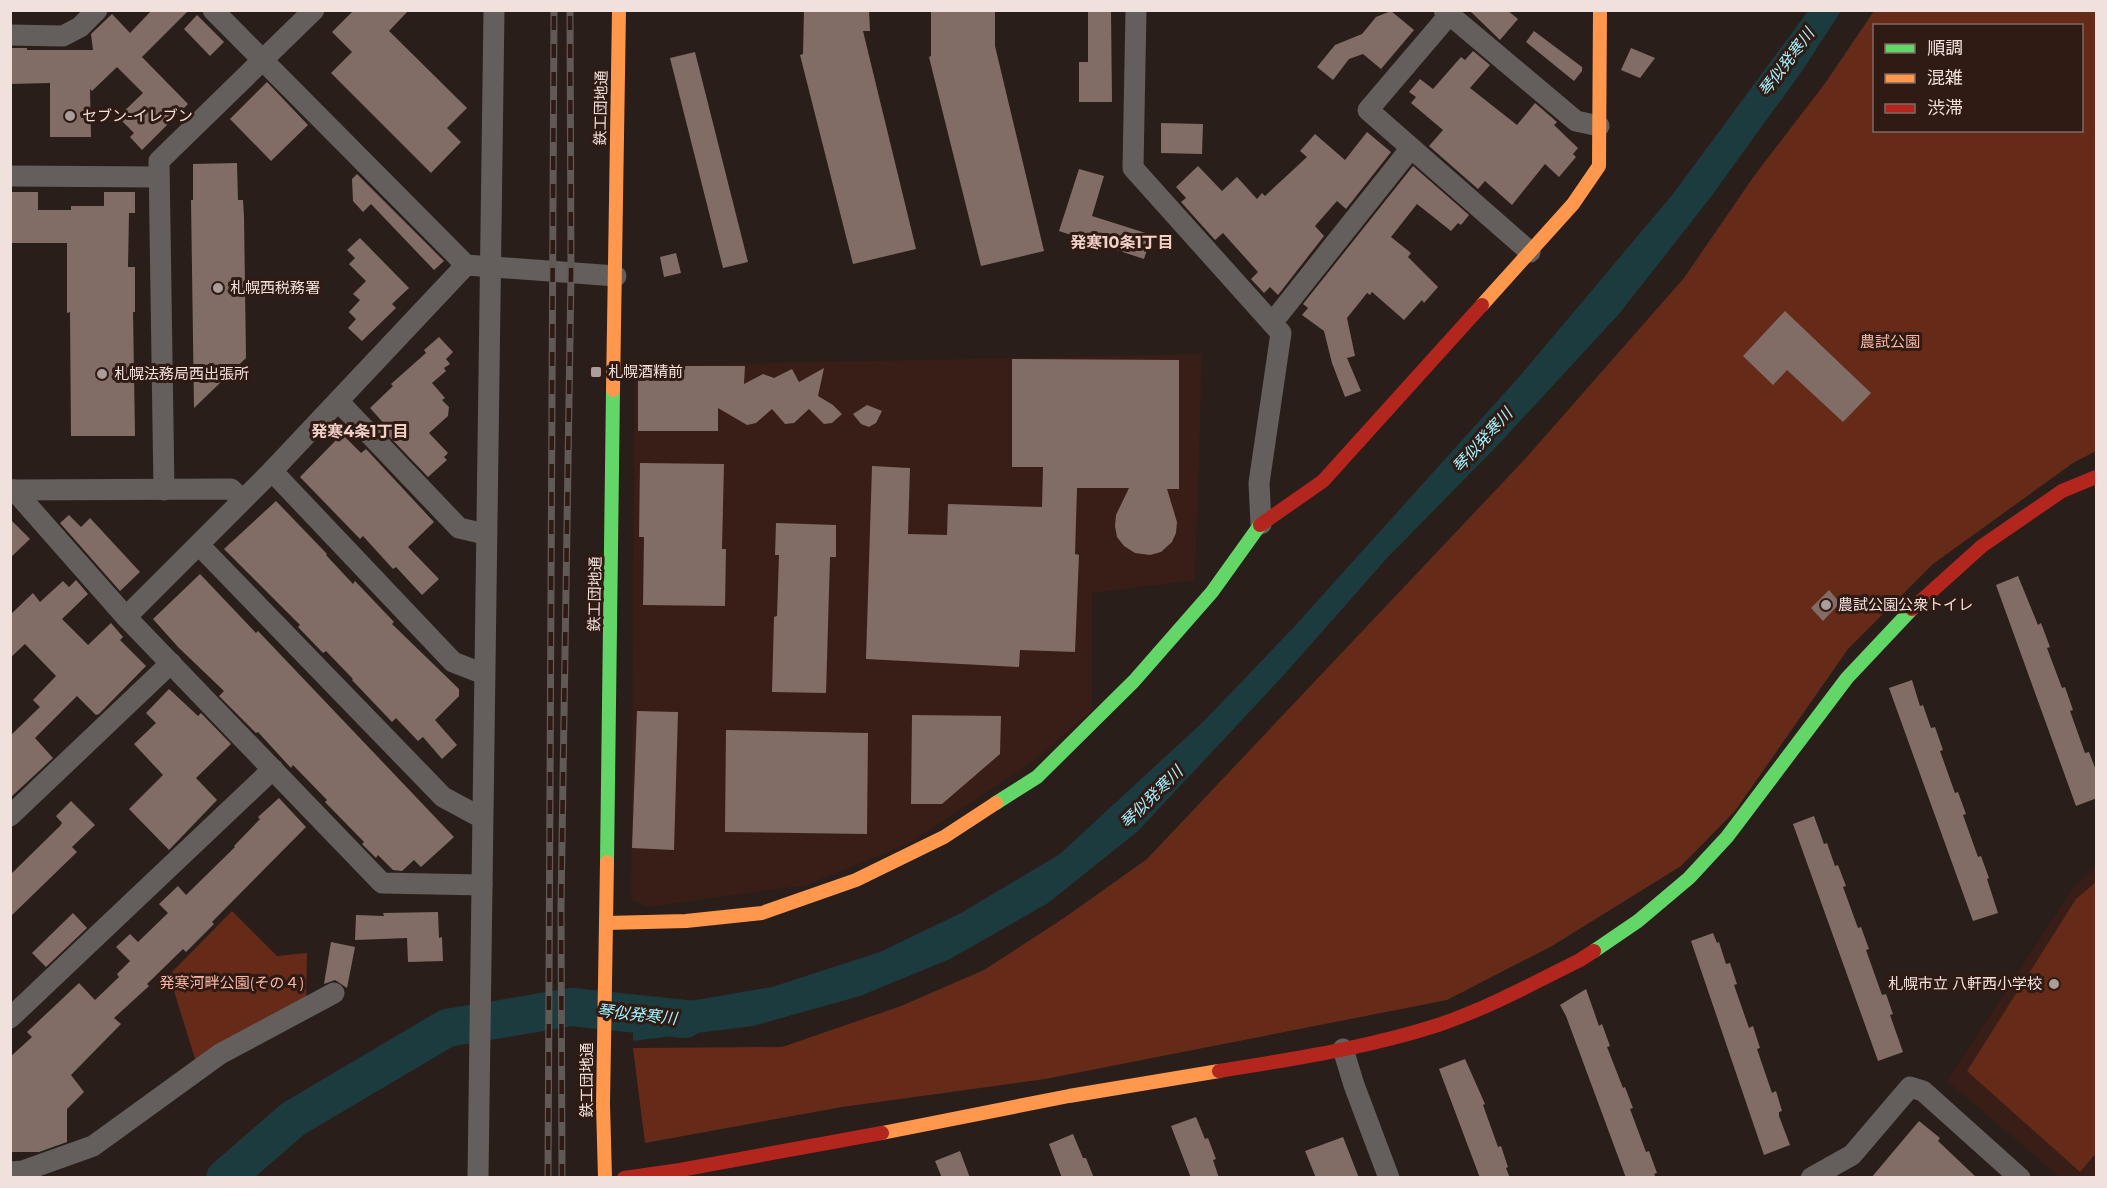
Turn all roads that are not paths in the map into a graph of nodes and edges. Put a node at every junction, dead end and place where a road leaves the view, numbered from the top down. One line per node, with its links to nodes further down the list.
1 (97, 10): 9 (street)
2 (213, 10): 10 (street)
3 (314, 10): 10 (street)
4 (494, 10): 17 (street)
5 (619, 10): 18 (street, 鉄工団地通)
6 (1136, 10): 19 (street)
7 (1600, 10): 11 (street)
8 (1446, 13): 11 (street); 12 (street)
9 (10, 35)
10 (263, 60): 14 (street); 16 (street)
11 (1599, 126): 15 (street)
12 (1411, 148): 15 (street); 19 (street)
13 (10, 176): 14 (street)
14 (159, 177): 24 (street)
15 (1530, 252): 26 (street)
16 (466, 265): 17 (street); 20 (street)
17 (490, 268): 18 (street); 27 (street)
18 (616, 276): 36 (street, 鉄工団地通)
19 (1272, 323): 26 (street)
20 (338, 401): 21 (street); 27 (street)
21 (272, 471): 25 (street); 31 (street)
22 (2097, 477): 39 (street)
23 (12, 490): 24 (street); 29 (street)
24 (164, 490): 25 (street)
25 (242, 500): 28 (street)
26 (1261, 524): 36 (street)
27 (485, 534): 31 (street)
28 (199, 545): 29 (street); 34 (street)
29 (126, 617): 30 (street)
30 (171, 663): 32 (street); 33 (street)
31 (484, 674): 34 (street)
32 (273, 769): 35 (street); 38 (street)
33 (10, 816)
34 (482, 818): 35 (street)
35 (482, 885): 42 (street)
36 (606, 923): 43 (street, 鉄工団地通)
37 (334, 993): 41 (street)
38 (10, 1018)
39 (1343, 1049): 44 (street); 45 (street)
40 (1842, 1171): 46 (street); 47 (street)
41 (10, 1172)
42 (478, 1178)
43 (605, 1178)
44 (624, 1178)
45 (1389, 1178)
46 (1811, 1178)
47 (2020, 1178)

